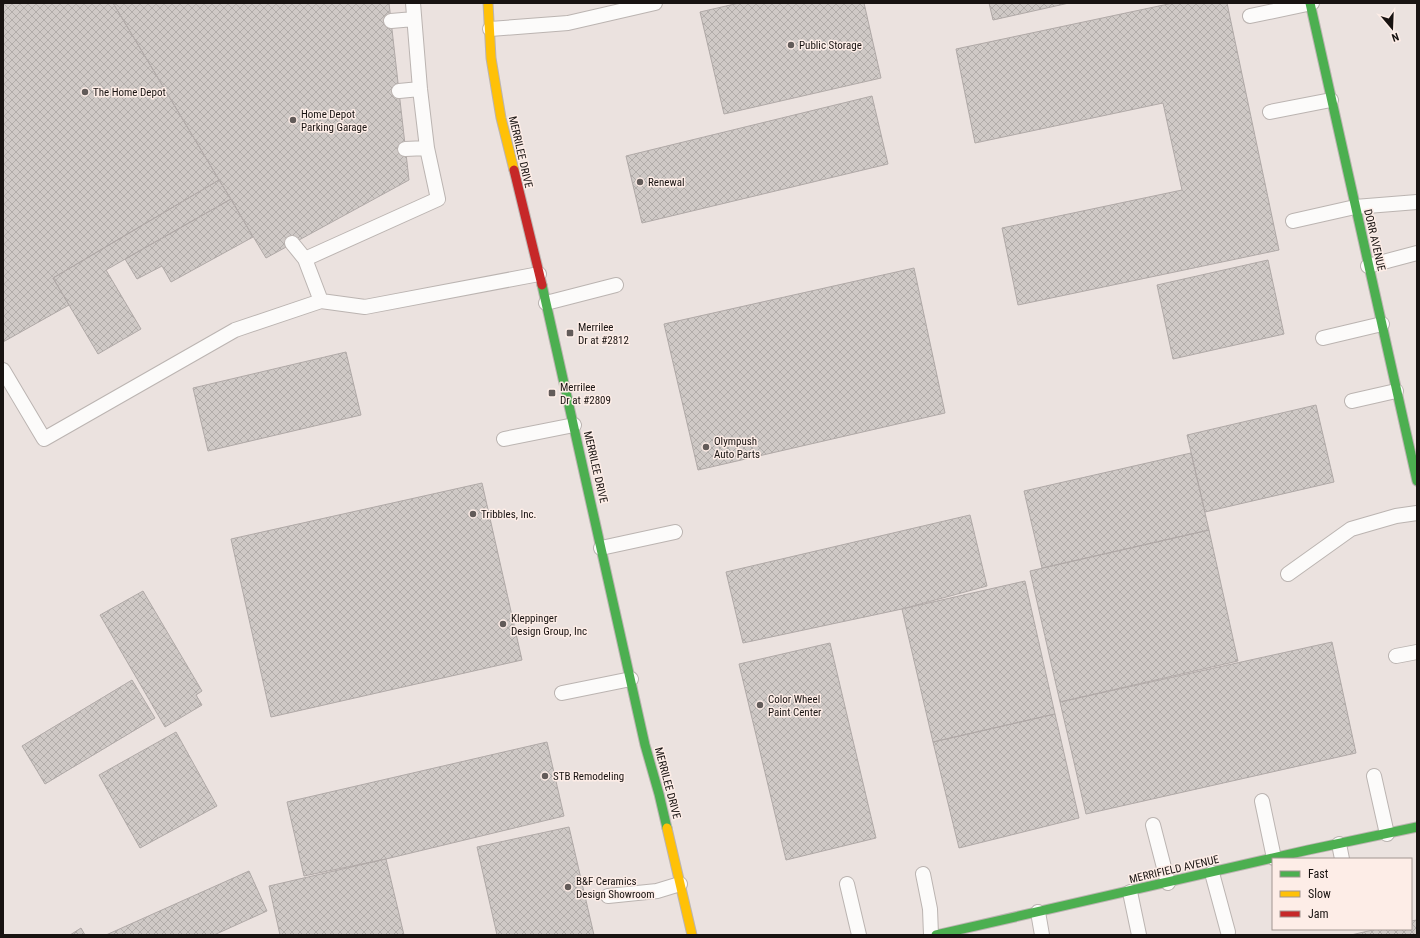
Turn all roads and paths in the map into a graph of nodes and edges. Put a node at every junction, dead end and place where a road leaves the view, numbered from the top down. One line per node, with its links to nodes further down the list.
1 (413, 3): 6 (lane)
2 (488, 3): 8 (street, MERRILEE DRIVE)
3 (655, 3): 8 (lane)
4 (1311, 3): 5 (lane); 11 (street, DORR AVENUE)
5 (1250, 16)
6 (414, 19): 7 (lane); 9 (lane)
7 (391, 21)
8 (490, 29): 22 (street, MERRILEE DRIVE)
9 (420, 89): 10 (lane); 13 (lane)
10 (399, 91)
11 (1331, 100): 12 (lane); 16 (street, DORR AVENUE)
12 (1270, 112)
13 (426, 148): 14 (lane); 20 (lane)
14 (405, 149)
15 (1417, 202): 16 (lane)
16 (1355, 207): 17 (lane); 21 (street, DORR AVENUE)
17 (1293, 221)
18 (292, 243): 20 (lane)
19 (1417, 253): 21 (lane)
20 (305, 259): 24 (lane)
21 (1368, 266): 26 (street, DORR AVENUE)
22 (539, 274): 24 (lane); 25 (street, MERRILEE DRIVE)
23 (616, 285): 25 (lane)
24 (322, 301): 28 (lane)
25 (546, 302): 31 (street, MERRILEE DRIVE)
26 (1382, 324): 27 (lane); 29 (street, DORR AVENUE)
27 (1323, 338)
28 (3, 370)
29 (1396, 391): 30 (lane); 33 (street, DORR AVENUE)
30 (1352, 401)
31 (574, 425): 32 (lane); 36 (street, MERRILEE DRIVE)
32 (504, 439)
33 (1417, 481)
34 (1417, 513): 37 (lane)
35 (675, 532): 36 (lane)
36 (601, 548): 40 (street, MERRILEE DRIVE)
37 (1288, 574)
38 (1417, 652): 39 (lane)
39 (1396, 656)
40 (631, 679): 41 (lane); 54 (street, MERRILEE DRIVE)
41 (562, 693)
42 (1374, 776): 46 (lane)
43 (1262, 801): 49 (lane)
44 (1153, 824): 53 (lane)
45 (1417, 827): 46 (street, MERRIFIELD AVENUE)
46 (1387, 834): 47 (street, MERRIFIELD AVENUE)
47 (1339, 844): 49 (street, MERRIFIELD AVENUE); 50 (lane)
48 (1272, 858): 51 (street, MERRIFIELD AVENUE)
49 (1274, 858)
50 (1342, 858)
51 (1212, 873): 53 (street, MERRIFIELD AVENUE); 59 (lane)
52 (923, 874): 62 (lane)
53 (1168, 883): 56 (street, MERRIFIELD AVENUE)
54 (680, 884): 57 (lane); 60 (street, MERRILEE DRIVE)
55 (847, 884): 61 (lane)
56 (1130, 892): 58 (street, MERRIFIELD AVENUE); 65 (lane)
57 (608, 896)
58 (1038, 912): 63 (street, MERRIFIELD AVENUE); 64 (lane)
59 (1228, 932)
60 (692, 935)
61 (859, 935)
62 (932, 935)
63 (936, 935)
64 (1042, 935)
65 (1139, 935)

